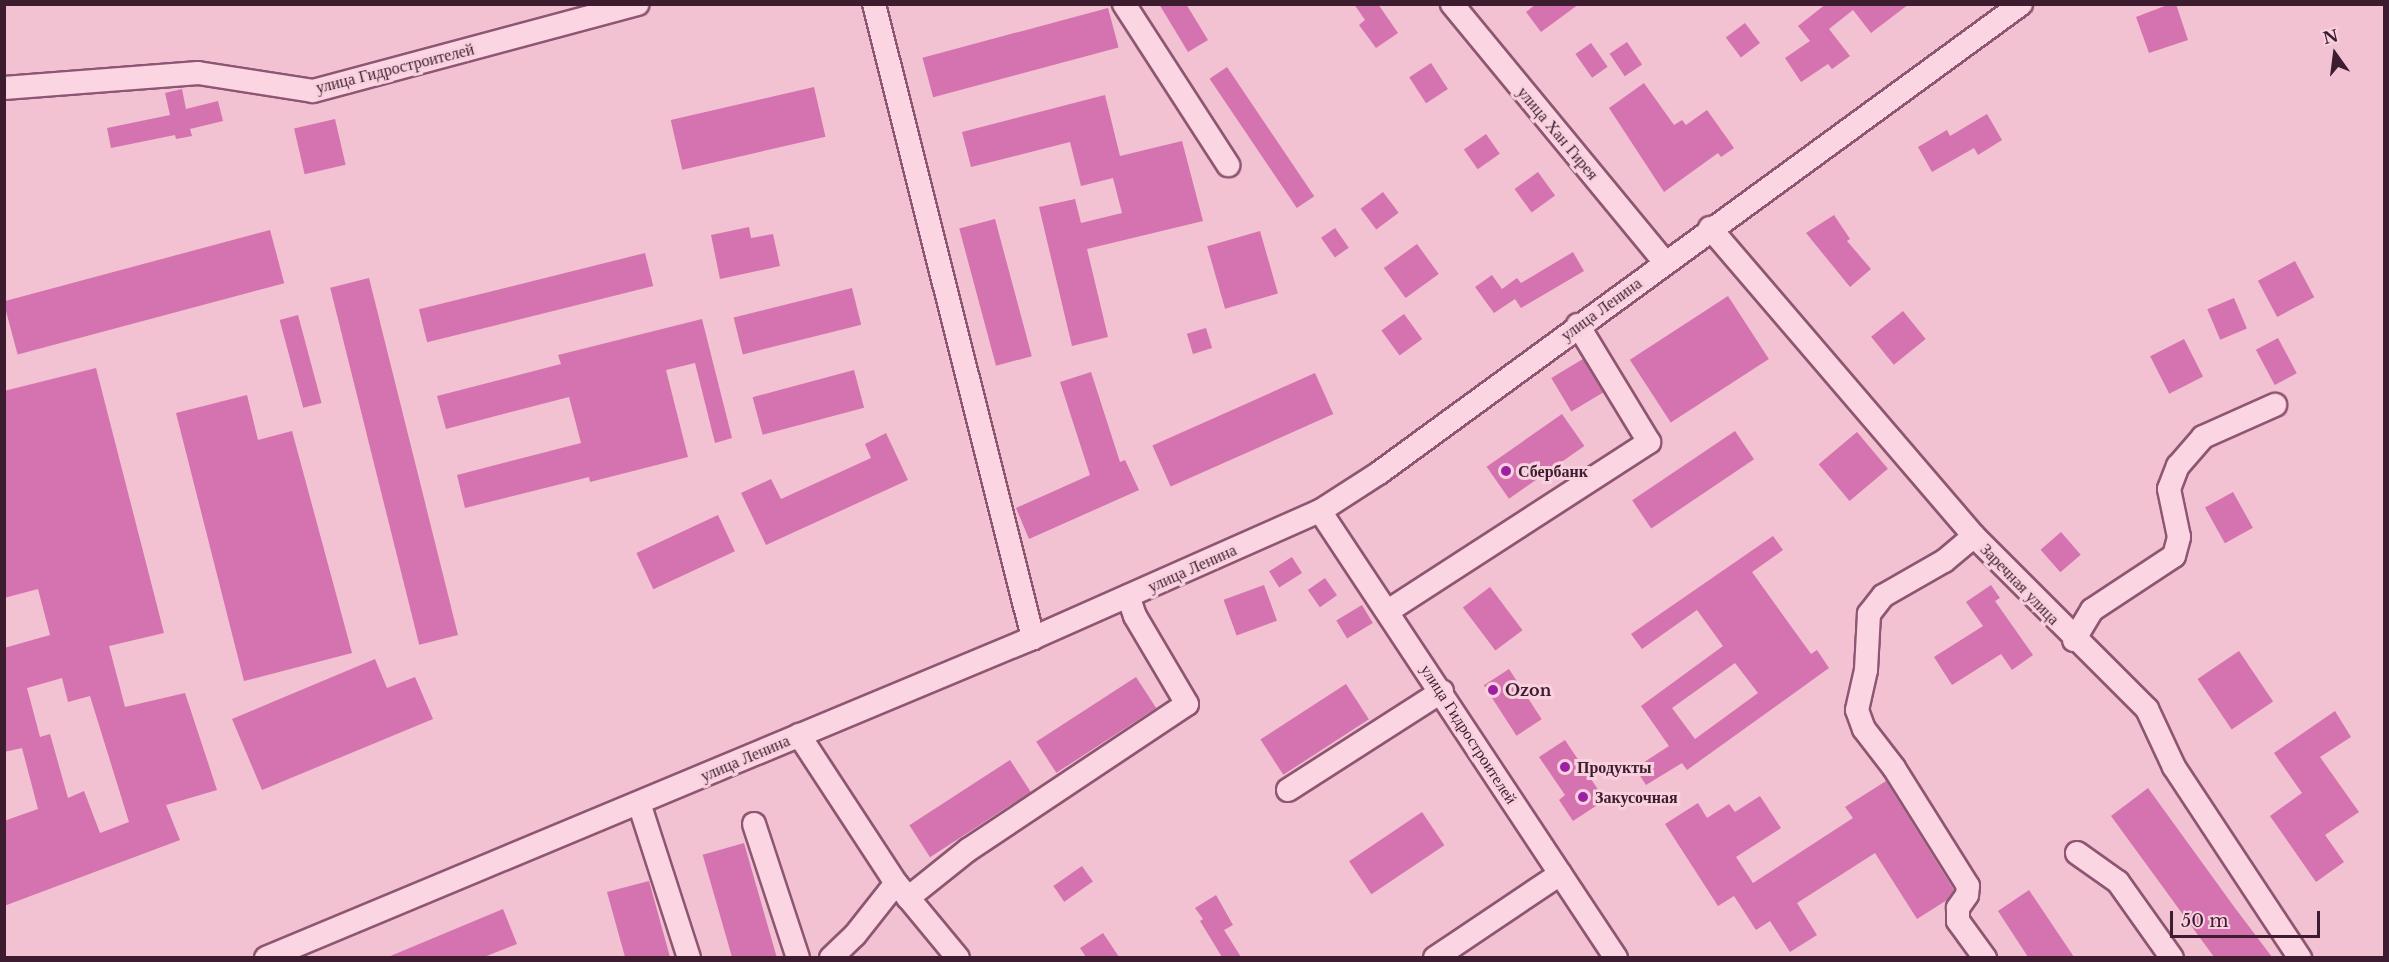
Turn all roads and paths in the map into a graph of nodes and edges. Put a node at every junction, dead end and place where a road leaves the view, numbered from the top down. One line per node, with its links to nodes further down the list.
1 (874, 4): 16 (street)
2 (1124, 4): 7 (street)
3 (1452, 4): 9 (street, улица Хан Гирея)
4 (2021, 4): 8 (street, улица Ленина)
5 (634, 5): 6 (street, улица Гидростроителей)
6 (4, 88)
7 (1228, 165)
8 (1710, 228): 9 (street, улица Ленина); 13 (street, Заречная улица)
9 (1665, 262): 10 (street, улица Ленина)
10 (1578, 325): 12 (street, улица Ленина); 15 (street)
11 (2275, 405): 17 (street)
12 (1320, 511): 14 (street, улица Ленина); 15 (street, улица Гидростроителей)
13 (1974, 536): 17 (street, Заречная улица); 33 (street)
14 (1128, 596): 16 (street, улица Ленина); 25 (street)
15 (1388, 611): 18 (street, улица Гидростроителей)
16 (1033, 638): 19 (street, улица Ленина)
17 (2074, 640): 35 (street, Заречная улица)
18 (1442, 691): 20 (street); 24 (street, улица Гидростроителей)
19 (800, 735): 21 (street, улица Ленина); 25 (street)
20 (1288, 790)
21 (639, 803): 27 (street, улица Ленина); 28 (street)
22 (754, 824): 29 (street)
23 (2077, 853): 34 (street)
24 (1560, 874): 26 (street); 32 (street, улица Гидростроителей)
25 (902, 890): 30 (street); 31 (street)
26 (1444, 955)
27 (266, 957)
28 (689, 957)
29 (798, 957)
30 (831, 957)
31 (958, 957)
32 (1616, 957)
33 (1985, 957)
34 (2172, 957)
35 (2300, 957)

